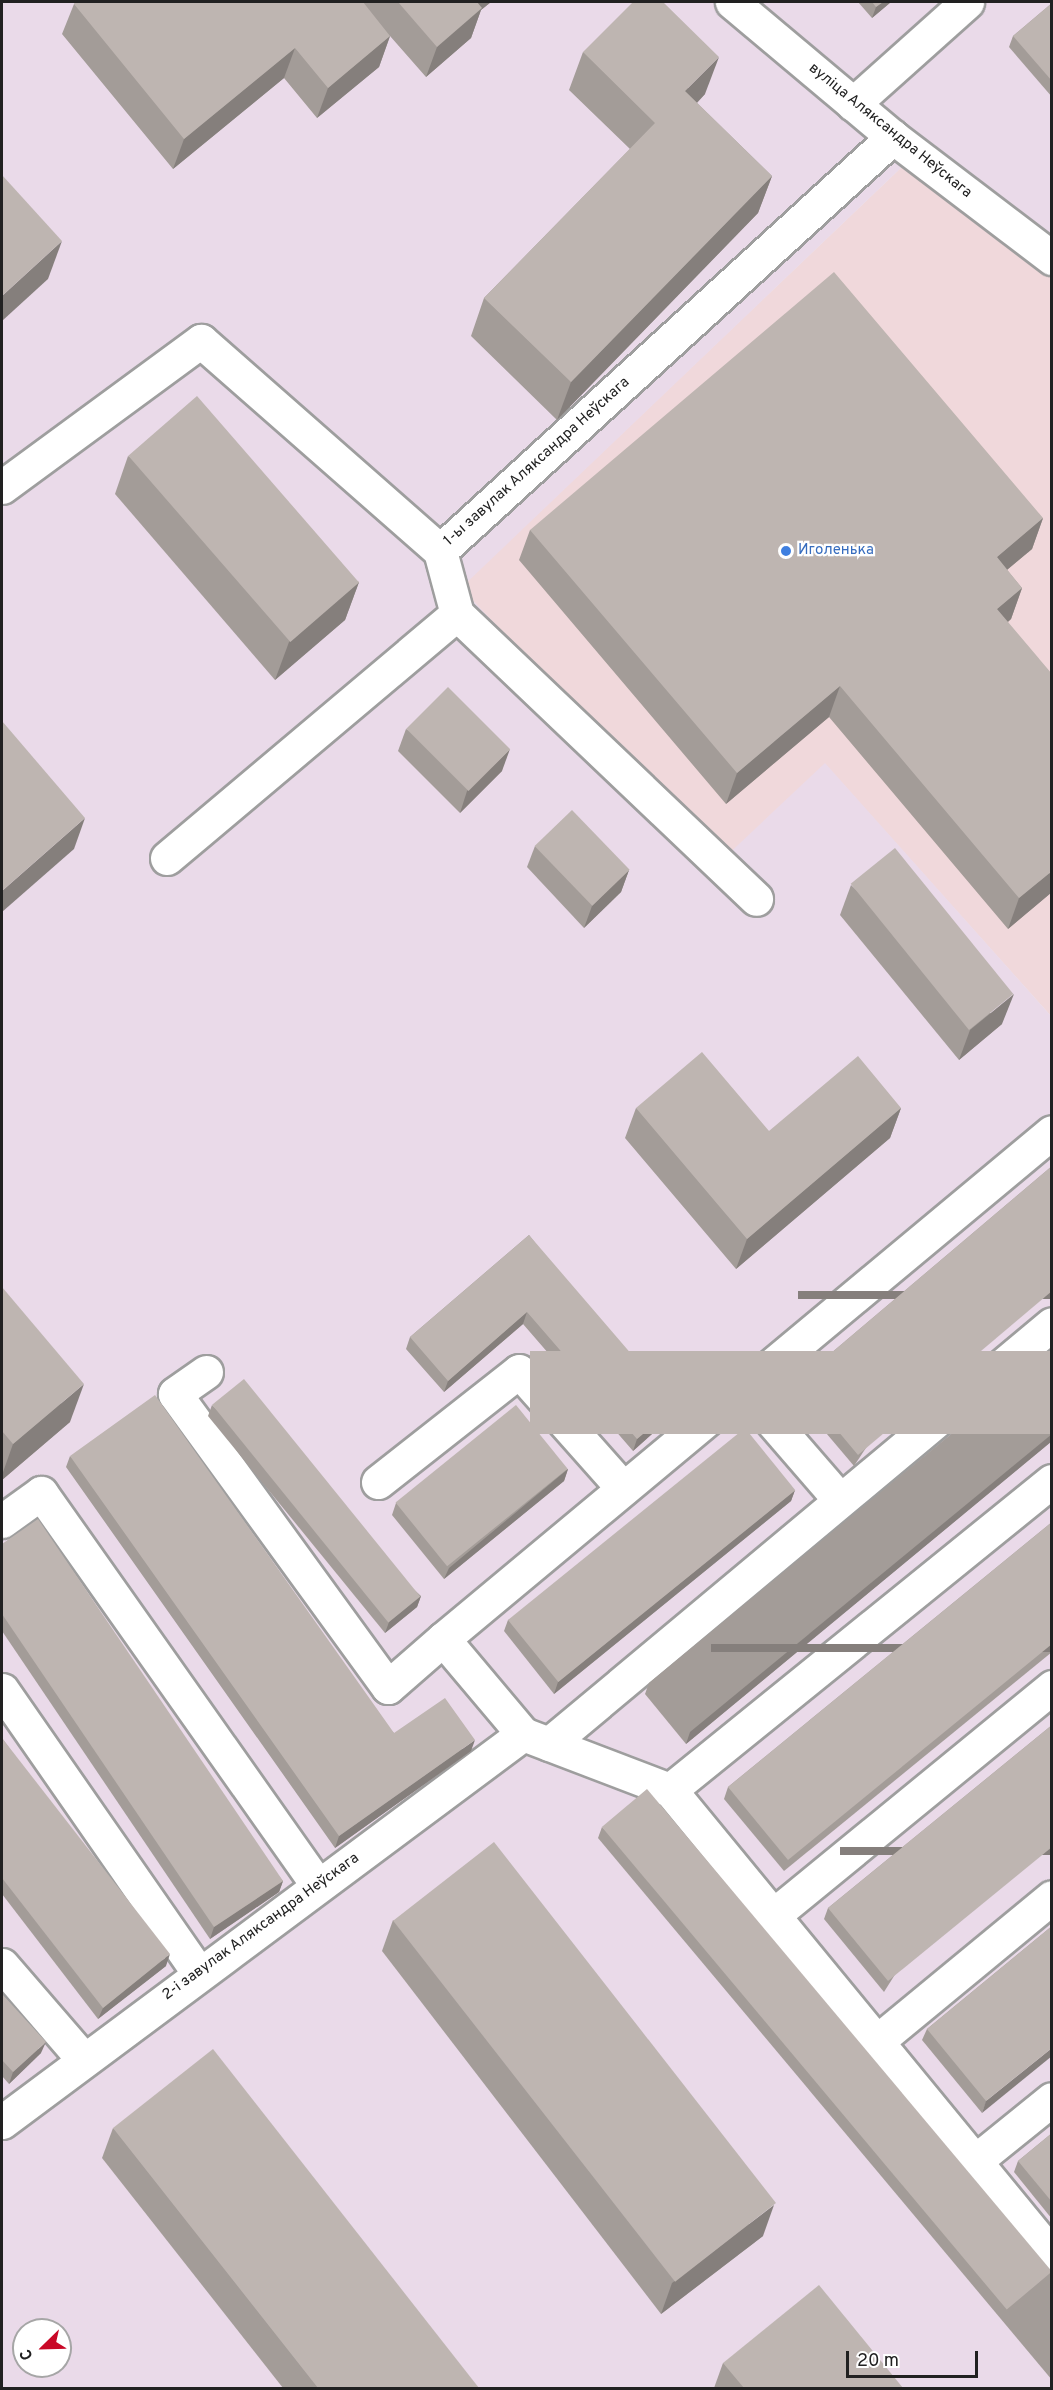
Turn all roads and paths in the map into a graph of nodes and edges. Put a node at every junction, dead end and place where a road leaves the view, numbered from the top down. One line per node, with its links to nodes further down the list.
1 (732, 2): 3 (street, вуліца Аляксандра Неўскага)
2 (968, 2): 3 (street)
3 (853, 104): 4 (street, вуліца Аляксандра Неўскага)
4 (893, 137): 5 (street, вуліца Аляксандра Неўскага); 7 (street, 1-ы завулак Аляксандра Неўскага)
5 (1052, 258)
6 (2, 487): 7 (street, 1-ы завулак Аляксандра Неўскага)
7 (440, 550): 8 (street)
8 (457, 614): 9 (street); 10 (street)
9 (167, 858)
10 (756, 899)
11 (1052, 1132): 14 (street)
12 (1052, 1324): 18 (street, 2-і завулак Аляксандра Неўскага)
13 (206, 1372): 20 (street)
14 (743, 1388): 17 (street); 18 (street)
15 (1052, 1481): 24 (street)
16 (378, 1482): 17 (street)
17 (623, 1488): 20 (street)
18 (840, 1500): 23 (street, 2-і завулак Аляксандра Неўскага)
19 (2, 1521): 25 (street)
20 (443, 1639): 23 (street)
21 (1052, 1687): 27 (street)
22 (2, 1690): 29 (street)
23 (536, 1739): 24 (street); 25 (street, 2-і завулак Аляксандра Неўскага)
24 (670, 1790): 27 (street)
25 (318, 1885): 29 (street, 2-і завулак Аляксандра Неўскага)
26 (1052, 1898): 30 (street)
27 (770, 1918): 30 (street)
28 (2, 1965): 31 (street)
29 (200, 1972): 31 (street, 2-і завулак Аляксандра Неўскага)
30 (874, 2043): 34 (street)
31 (83, 2059): 33 (street, 2-і завулак Аляксандра Неўскага)
32 (1052, 2099): 34 (street)
33 (2, 2122)
34 (974, 2162): 35 (street)
35 (1052, 2255)

